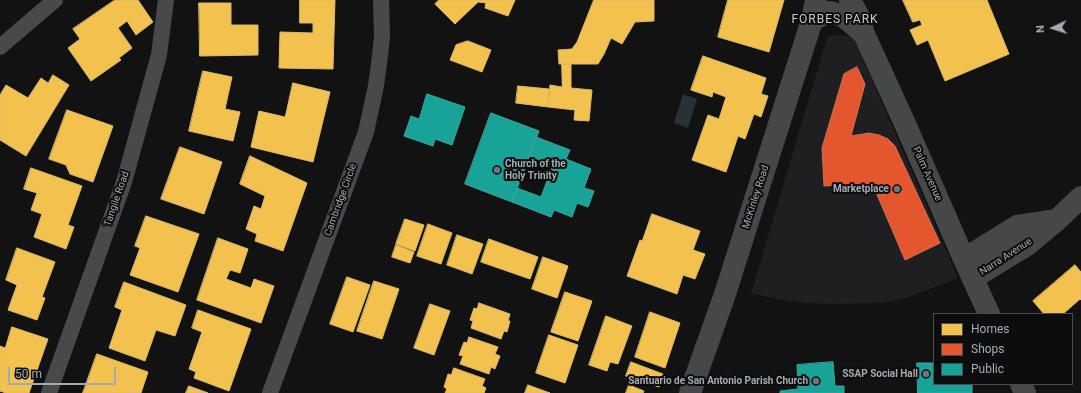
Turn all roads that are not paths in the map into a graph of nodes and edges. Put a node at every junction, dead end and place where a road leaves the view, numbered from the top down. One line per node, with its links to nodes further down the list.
1 (55, 0): 7 (street)
2 (166, 0): 13 (street, Tangile Road)
3 (381, 0): 14 (street, Cambridge Circle)
4 (850, 0): 6 (street, Palm Avenue)
5 (814, 10): 6 (street, Palm Avenue); 15 (street, McKinley Road)
6 (864, 34): 10 (street, Palm Avenue)
7 (0, 48)
8 (1081, 197): 9 (street, Narra Avenue)
9 (1057, 220): 10 (street, Narra Avenue); 11 (street, Narra Avenue)
10 (964, 259): 11 (street, Palm Avenue)
11 (973, 278): 12 (street, Palm Avenue)
12 (989, 313)
13 (49, 393)
14 (270, 393)
15 (690, 393)

